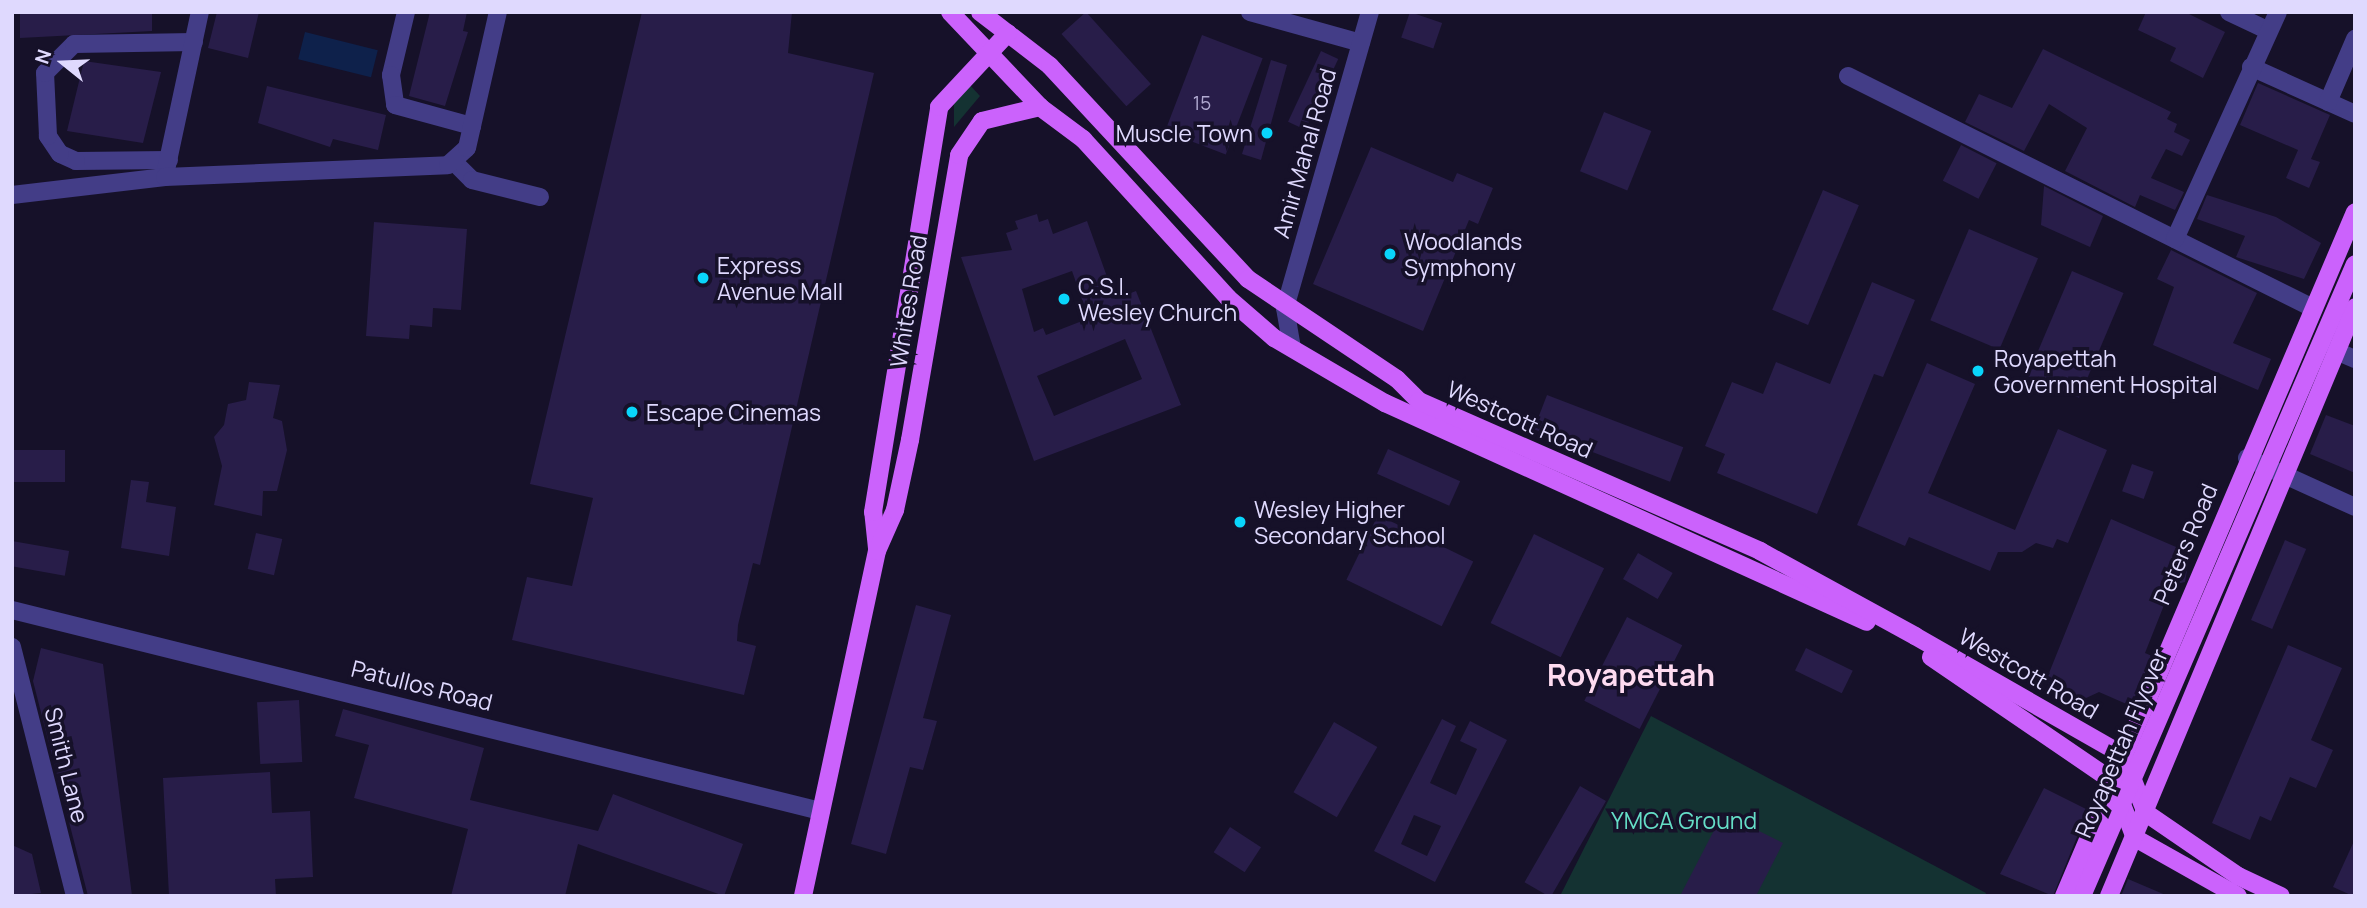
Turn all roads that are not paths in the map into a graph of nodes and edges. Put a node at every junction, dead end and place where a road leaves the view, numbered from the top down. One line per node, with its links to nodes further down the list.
1 (200, 12): 13 (street)
2 (406, 12): 21 (street)
3 (498, 12): 21 (street)
4 (950, 12): 15 (main road, Westcott Road)
5 (980, 12): 11 (main road, Westcott Road)
6 (1250, 12): 14 (street)
7 (1370, 12): 14 (street, Amir Mahal Road)
8 (2229, 12): 10 (street)
9 (2278, 12): 10 (street)
10 (2269, 31): 16 (street)
11 (1008, 33): 15 (main road); 31 (main road, Westcott Road)
12 (2355, 39): 18 (street)
13 (194, 42): 23 (street); 23 (street)
14 (1362, 43): 31 (street, Amir Mahal Road)
15 (986, 55): 19 (main road, Westcott Road); 38 (main road, Whites Road)
16 (2251, 67): 18 (street); 27 (street)
17 (1848, 76): 27 (street)
18 (2328, 102): 20 (street)
19 (1040, 107): 32 (main road, Westcott Road); 38 (main road, Whites Road)
20 (2355, 114)
21 (472, 126): 22 (street)
22 (454, 162): 23 (street); 25 (street)
23 (167, 169): 24 (street)
24 (12, 195)
25 (540, 197)
26 (2355, 212): 29 (main road, Peters Road)
27 (2175, 239): 29 (street)
28 (2355, 264): 50 (main road, Royapettah Flyover, bridge)
29 (2311, 307): 35 (main road, Peters Road)
30 (2355, 307): 33 (main road)
31 (1285, 308): 32 (street); 41 (main road, Westcott Road)
32 (1292, 348): 42 (main road, Westcott Road)
33 (2336, 351): 34 (street); 36 (main road)
34 (2355, 359)
35 (2247, 458): 36 (street); 41 (main road, Peters Road)
36 (2284, 477): 37 (street); 44 (main road)
37 (2355, 507)
38 (877, 551): 43 (main road, Whites Road)
39 (12, 610): 43 (street, Patullos Road)
40 (12, 647): 47 (street, Smith Lane)
41 (2123, 755): 42 (main road, Peters Road); 44 (main road)
42 (2113, 781): 45 (main road); 49 (main road, Peters Road)
43 (820, 810): 48 (main road, Whites Road)
44 (2146, 813): 45 (main road); 46 (main road)
45 (2136, 838): 51 (main road); 52 (main road)
46 (2275, 894)
47 (75, 896)
48 (803, 896)
49 (2064, 896)
50 (2082, 896)
51 (2109, 896)
52 (2238, 896)

